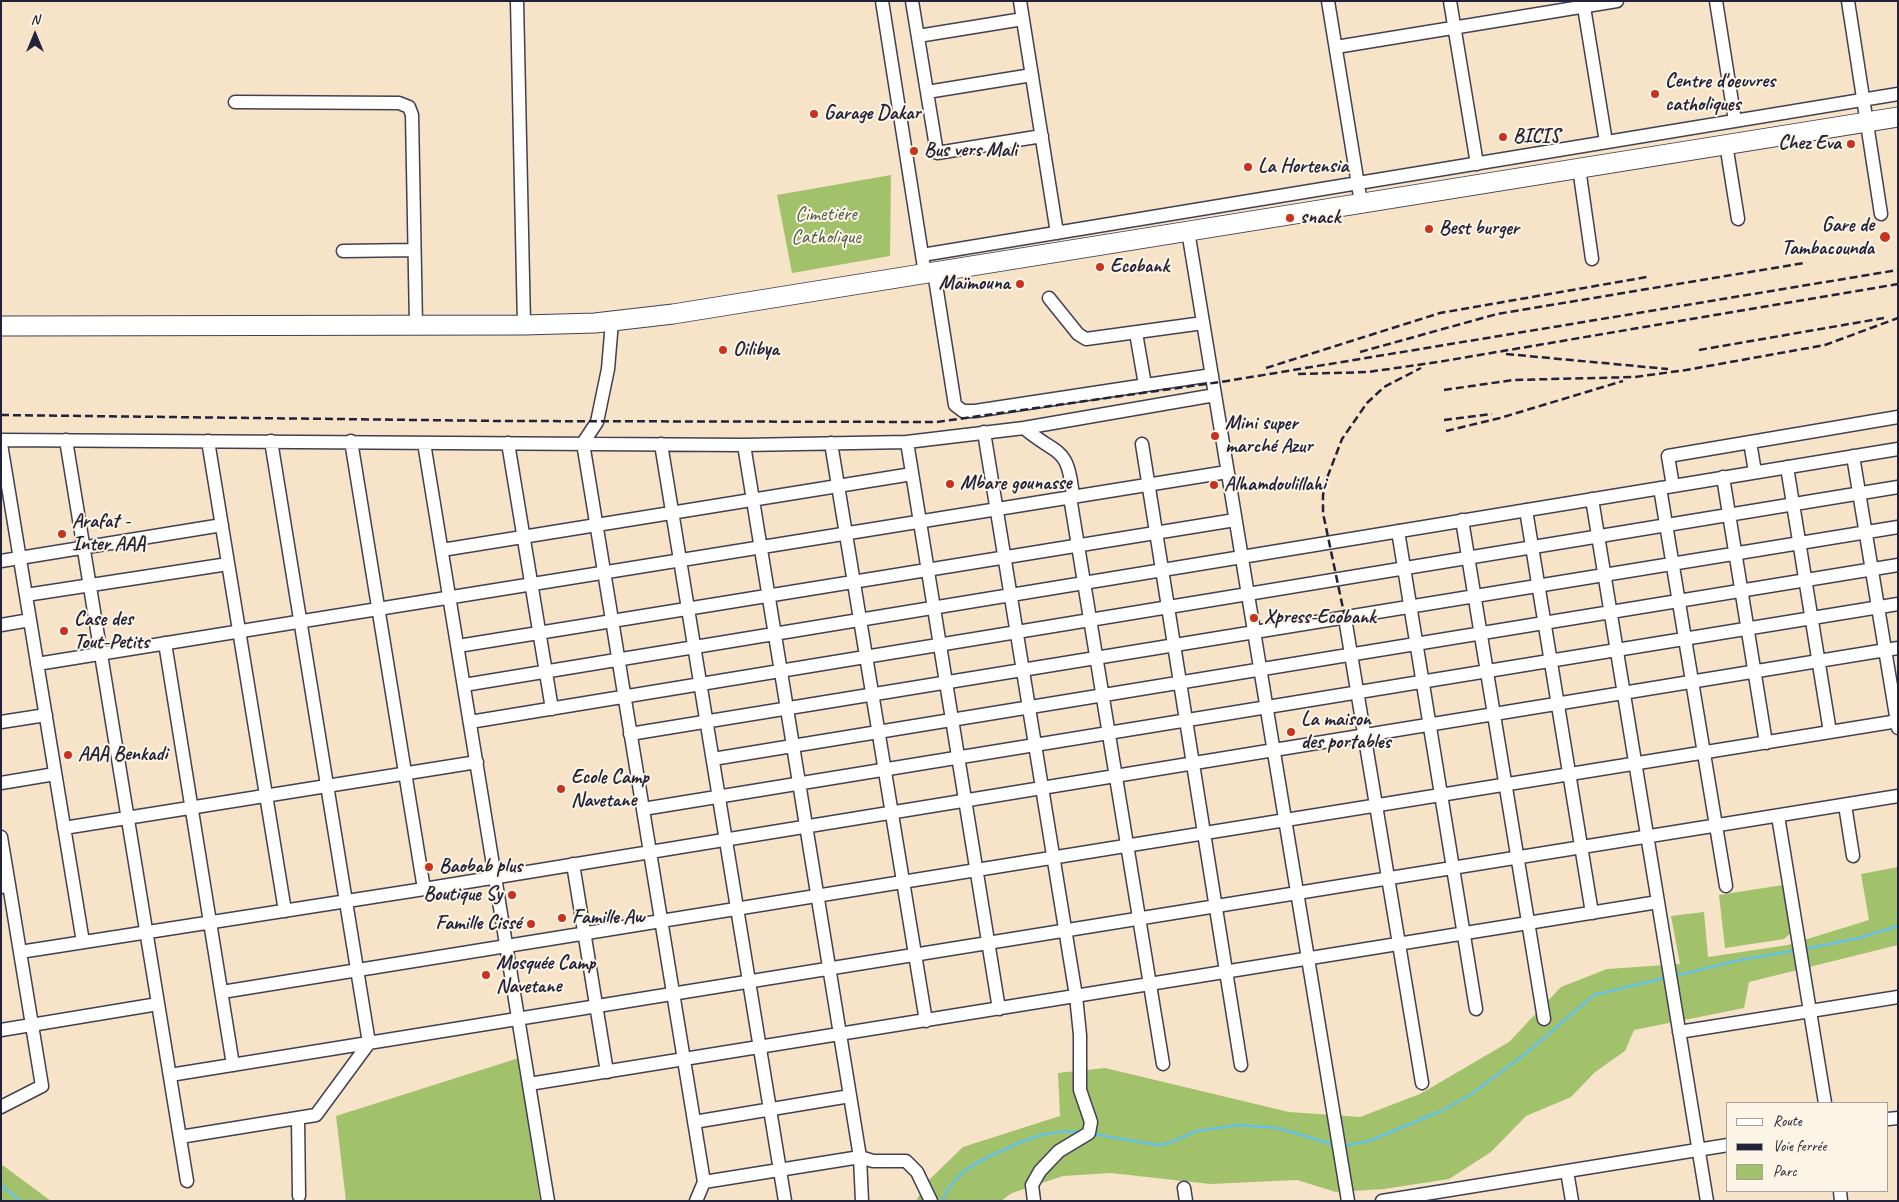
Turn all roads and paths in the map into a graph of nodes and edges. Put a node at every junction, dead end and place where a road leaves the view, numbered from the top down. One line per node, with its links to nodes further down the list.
1 (517, 1): 43 (street)
2 (882, 1): 36 (street)
3 (912, 1): 13 (street)
4 (1020, 1): 11 (street)
5 (1328, 1): 14 (street)
6 (1450, 1): 12 (street)
7 (1617, 1): 10 (street)
8 (1716, 1): 21 (street)
9 (1848, 1): 18 (street)
10 (1583, 4): 12 (street); 24 (street)
11 (1023, 19): 13 (street); 15 (street)
12 (1454, 28): 14 (street); 26 (street)
13 (918, 36): 16 (street)
14 (1336, 47): 28 (street)
15 (1032, 75): 16 (street); 23 (street)
16 (927, 92): 23 (street)
17 (1898, 94): 18 (street)
18 (1865, 100): 21 (street); 22 (street)
19 (235, 102): 34 (street)
20 (1898, 117): 22 (highway)
21 (1735, 121): 24 (street)
22 (1868, 122): 25 (highway); 30 (street)
23 (1042, 136): 33 (street)
24 (1606, 142): 26 (street)
25 (1726, 144): 27 (highway); 31 (street)
26 (1477, 164): 28 (street)
27 (1579, 168): 29 (highway); 37 (street)
28 (1358, 183): 29 (street); 33 (street)
29 (1361, 203): 32 (highway)
30 (1881, 214)
31 (1738, 219)
32 (1188, 231): 38 (highway); 41 (street)
33 (1057, 233): 36 (street)
34 (414, 250): 35 (street); 42 (street)
35 (343, 251)
36 (922, 255): 38 (street)
37 (1592, 259)
38 (929, 273): 40 (highway); 47 (street)
39 (1050, 298): 45 (street)
40 (612, 322): 43 (highway); 61 (street)
41 (1203, 323): 45 (street); 46 (street)
42 (416, 325): 43 (highway); 44 (highway)
43 (524, 325)
44 (1, 326)
45 (1136, 333): 47 (street)
46 (1212, 375): 47 (street); 48 (street)
47 (1145, 385)
48 (1215, 395): 50 (street); 70 (street)
49 (1898, 417): 58 (street)
50 (1024, 428): 51 (street); 81 (street)
51 (984, 432): 57 (street); 85 (street)
52 (1, 440): 53 (street)
53 (66, 440): 54 (street); 103 (street)
54 (208, 441): 55 (street); 92 (street)
55 (271, 441): 56 (street); 151 (street)
56 (351, 441): 59 (street); 144 (street)
57 (906, 442): 62 (street); 72 (street)
58 (1750, 442): 71 (street); 76 (street)
59 (424, 443): 60 (street); 107 (street)
60 (508, 443): 61 (street); 100 (street)
61 (583, 443): 64 (street); 93 (street)
62 (831, 443): 66 (street); 75 (street)
63 (1, 444): 80 (street)
64 (661, 444): 66 (street); 87 (street)
65 (1142, 444): 74 (street)
66 (744, 446): 83 (street)
67 (1898, 449): 68 (street)
68 (1853, 456): 69 (street); 79 (street)
69 (1787, 467): 71 (street); 84 (street)
70 (1227, 472): 74 (street); 89 (street)
71 (1755, 472): 73 (street)
72 (912, 474): 75 (street); 91 (street)
73 (1723, 478): 76 (street); 88 (street)
74 (1146, 485): 81 (street); 98 (street)
75 (838, 486): 83 (street); 97 (street)
76 (1673, 486): 78 (street)
77 (1898, 487): 79 (street)
78 (1660, 488): 82 (street); 94 (street)
79 (1859, 493): 84 (street); 99 (street)
80 (5, 494): 111 (street)
81 (1072, 497): 85 (street); 104 (street)
82 (1592, 499): 86 (street); 101 (street)
83 (753, 500): 87 (street); 105 (street)
84 (1793, 504): 88 (street); 102 (street)
85 (996, 509): 91 (street); 109 (street)
86 (1526, 510): 90 (street); 106 (street)
87 (672, 512): 93 (street); 113 (street)
88 (1729, 515): 94 (street); 108 (street)
89 (1235, 520): 98 (street); 110 (street)
90 (1462, 520): 96 (street); 112 (street)
91 (920, 521): 97 (street); 120 (street)
92 (222, 525): 103 (street); 115 (street)
93 (596, 525): 100 (street); 122 (street)
94 (1666, 525): 101 (street); 116 (street)
95 (1898, 528): 99 (street)
96 (1398, 531): 110 (street); 118 (street)
97 (846, 533): 105 (street); 125 (street)
98 (1154, 533): 104 (street); 121 (street)
99 (1866, 533): 102 (street); 119 (street)
100 (524, 536): 107 (street); 128 (street)
101 (1598, 536): 106 (street); 123 (street)
102 (1799, 544): 108 (street); 124 (street)
103 (84, 546): 111 (street); 127 (street)
104 (1078, 546): 109 (street); 126 (street)
105 (760, 547): 113 (street); 134 (street)
106 (1532, 547): 112 (street); 129 (street)
107 (442, 550): 135 (street)
108 (1735, 554): 116 (street); 130 (street)
109 (1004, 557): 120 (street); 133 (street)
110 (1241, 557): 121 (street); 131 (street)
111 (20, 558): 114 (street); 132 (street)
112 (1468, 558): 118 (street); 136 (street)
113 (680, 560): 122 (street); 141 (street)
114 (1, 561)
115 (228, 564): 127 (street); 156 (street)
116 (1673, 564): 123 (street); 137 (street)
117 (1898, 565): 119 (street)
118 (1404, 568): 131 (street); 139 (street)
119 (1872, 569): 124 (street); 140 (street)
120 (928, 570): 125 (street); 142 (street)
121 (1160, 570): 126 (street); 143 (street)
122 (604, 572): 128 (street); 152 (street)
123 (1604, 575): 129 (street); 145 (street)
124 (1805, 580): 130 (street); 147 (street)
125 (854, 582): 134 (street); 149 (street)
126 (1084, 583): 133 (street); 150 (street)
127 (90, 584): 132 (street); 171 (street)
128 (532, 584): 135 (street); 157 (street)
129 (1538, 586): 136 (street); 153 (street)
130 (1741, 590): 137 (street); 155 (street)
131 (1247, 594): 143 (street); 159 (street)
132 (26, 595): 148 (street)
133 (1010, 595): 142 (street); 158 (street)
134 (768, 596): 141 (street); 161 (street)
135 (450, 597): 144 (street); 166 (street)
136 (1475, 597): 139 (street); 160 (street)
137 (1679, 601): 145 (street); 162 (street)
138 (1898, 604): 140 (street)
139 (1411, 607): 146 (street); 164 (street)
140 (1878, 607): 147 (street); 169 (street)
141 (688, 608): 152 (street); 168 (street)
142 (934, 608): 149 (street); 165 (street)
143 (1166, 608): 150 (street); 167 (street)
144 (378, 609): 151 (street); 226 (street)
145 (1610, 612): 153 (street); 170 (street)
146 (1346, 618): 159 (street); 172 (street)
147 (1811, 618): 155 (street); 177 (street)
148 (30, 620): 154 (street); 178 (street)
149 (860, 620): 161 (street); 173 (street)
150 (1090, 620): 158 (street); 174 (street)
151 (300, 621): 156 (street); 233 (street)
152 (612, 621): 157 (street); 175 (street)
153 (1544, 623): 160 (street); 176 (street)
154 (1, 625)
155 (1747, 628): 162 (street); 184 (street)
156 (239, 631): 163 (street); 236 (street)
157 (539, 632): 166 (street); 181 (street)
158 (1016, 632): 165 (street); 180 (street)
159 (1254, 633): 167 (street); 179 (street)
160 (1481, 633): 164 (street); 183 (street)
161 (774, 634): 168 (street); 182 (street)
162 (1685, 638): 170 (street); 186 (street)
163 (165, 643): 171 (street); 242 (street)
164 (1417, 644): 172 (street); 185 (street)
165 (940, 645): 173 (street); 187 (street)
166 (458, 646): 190 (street)
167 (1173, 646): 174 (street); 188 (street)
168 (694, 647): 175 (street); 189 (street)
169 (1891, 649): 177 (street); 209 (street)
170 (1617, 650): 176 (street); 192 (street)
171 (101, 654): 178 (street); 246 (street)
172 (1352, 654): 179 (street); 191 (street)
173 (866, 657): 182 (street); 193 (street)
174 (1097, 658): 180 (street); 194 (street)
175 (618, 659): 181 (street); 195 (street)
176 (1550, 661): 183 (street); 196 (street)
177 (1818, 661): 184 (street); 211 (street)
178 (37, 664): 202 (street)
179 (1260, 669): 188 (street); 198 (street)
180 (1023, 670): 187 (street); 197 (street)
181 (546, 671): 190 (street); 199 (street)
182 (781, 671): 189 (street); 200 (street)
183 (1487, 671): 185 (street); 201 (street)
184 (1754, 671): 186 (street); 215 (street)
185 (1423, 681): 191 (street); 208 (street)
186 (1692, 681): 192 (street); 219 (street)
187 (946, 683): 193 (street); 203 (street)
188 (1179, 683): 194 (street); 204 (street)
189 (700, 684): 195 (street); 207 (street)
190 (464, 685): 206 (street)
191 (1358, 692): 198 (street); 214 (street)
192 (1625, 692): 196 (street); 224 (street)
193 (873, 695): 200 (street); 210 (street)
194 (1103, 695): 197 (street); 212 (street)
195 (624, 697): 199 (street); 213 (street)
196 (1557, 704): 201 (street); 228 (street)
197 (1029, 707): 203 (street); 216 (street)
198 (1266, 707): 204 (street); 218 (street)
199 (552, 709): 206 (street)
200 (787, 709): 207 (street); 217 (street)
201 (1494, 714): 208 (street); 232 (street)
202 (46, 715): 205 (street); 227 (street)
203 (952, 720): 210 (street); 220 (street)
204 (1185, 720): 212 (street); 223 (street)
205 (1, 722)
206 (470, 722): 222 (street)
207 (706, 722): 213 (street); 221 (street)
208 (1430, 724): 214 (street); 235 (street)
209 (1897, 724): 211 (street)
210 (878, 732): 217 (street); 225 (street)
211 (1830, 732): 215 (street)
212 (1109, 733): 216 (street); 229 (street)
213 (630, 734): 243 (street)
214 (1365, 735): 218 (street); 241 (street)
215 (1766, 743): 219 (street)
216 (1035, 745): 220 (street); 234 (street)
217 (793, 746): 221 (street); 231 (street)
218 (1273, 750): 223 (street); 247 (street)
219 (1704, 753): 224 (street); 249 (street)
220 (958, 758): 225 (street); 239 (street)
221 (713, 759): 237 (street)
222 (477, 762): 226 (street); 264 (street)
223 (1192, 763): 229 (street); 251 (street)
224 (1635, 764): 228 (street); 253 (street)
225 (885, 770): 231 (street); 244 (street)
226 (405, 773): 233 (street); 269 (street)
227 (55, 774): 230 (street); 250 (street)
228 (1569, 774): 232 (street); 256 (street)
229 (1116, 776): 234 (street); 255 (street)
230 (1, 783)
231 (799, 783): 237 (street); 248 (street)
232 (1506, 784): 235 (street); 260 (street)
233 (327, 786): 236 (street); 272 (street)
234 (1042, 788): 239 (street); 259 (street)
235 (1441, 795): 241 (street); 262 (street)
236 (266, 796): 242 (street); 276 (street)
237 (719, 796): 243 (street); 254 (street)
238 (1898, 796): 240 (street)
239 (965, 800): 244 (street); 263 (street)
240 (1845, 805): 245 (street); 258 (street)
241 (1376, 806): 247 (street); 265 (street)
242 (192, 808): 246 (street); 280 (street)
243 (643, 809): 257 (street)
244 (892, 812): 248 (street); 266 (street)
245 (1778, 816): 249 (street); 306 (street)
246 (128, 818): 250 (street); 283 (street)
247 (1284, 820): 251 (street); 270 (street)
248 (806, 826): 254 (street); 271 (street)
249 (1716, 826): 253 (street); 268 (street)
250 (64, 828): 286 (street)
251 (1203, 833): 255 (street); 274 (street)
252 (1, 837): 267 (street)
253 (1647, 837): 256 (street); 273 (street)
254 (726, 839): 257 (street); 275 (street)
255 (1127, 846): 259 (street); 278 (street)
256 (1581, 848): 260 (street); 277 (street)
257 (650, 852): 261 (street); 279 (street)
258 (1854, 856)
259 (1053, 858): 263 (street); 282 (street)
260 (1518, 858): 262 (street); 281 (street)
261 (573, 864): 264 (street); 284 (street)
262 (1453, 868): 265 (street); 285 (street)
263 (976, 870): 266 (street); 287 (street)
264 (495, 877): 269 (street); 289 (street)
265 (1388, 879): 270 (street); 288 (street)
266 (903, 882): 271 (street); 291 (street)
267 (5, 886): 290 (street)
268 (1726, 886)
269 (424, 889): 272 (street)
270 (1296, 894): 274 (street); 292 (street)
271 (817, 896): 275 (street); 293 (street)
272 (347, 901): 276 (street); 294 (street)
273 (1658, 902): 277 (street); 312 (street)
274 (1215, 907): 278 (street); 295 (street)
275 (737, 909): 279 (street); 296 (street)
276 (285, 911): 280 (street)
277 (1592, 913): 281 (street)
278 (1139, 919): 282 (street); 297 (street)
279 (661, 921): 284 (street); 299 (street)
280 (210, 922): 283 (street); 298 (street)
281 (1528, 923): 285 (street); 308 (street)
282 (1065, 931): 287 (street); 300 (street)
283 (147, 932): 286 (street); 302 (street)
284 (584, 933): 289 (street); 303 (street)
285 (1464, 934): 288 (street); 305 (street)
286 (83, 942): 290 (street)
287 (988, 943): 291 (street); 304 (street)
288 (1399, 944): 292 (street); 323 (street)
289 (507, 946): 294 (street); 307 (street)
290 (20, 952): 310 (street)
291 (915, 955): 293 (street); 309 (street)
292 (1307, 959): 295 (street); 347 (street)
293 (829, 969): 296 (street); 313 (street)
294 (357, 970): 298 (street); 314 (street)
295 (1226, 972): 297 (street); 319 (street)
296 (749, 982): 299 (street); 315 (street)
297 (1150, 984): 300 (street); 317 (street)
298 (222, 992): 318 (street)
299 (673, 994): 303 (street); 316 (street)
300 (1076, 996): 304 (street); 345 (street)
301 (1898, 997): 306 (street)
302 (158, 1004): 310 (street); 321 (street)
303 (596, 1006): 307 (street); 320 (street)
304 (999, 1009): 309 (street)
305 (1476, 1009)
306 (1810, 1011): 312 (street); 325 (street)
307 (519, 1019): 314 (street); 322 (street)
308 (1544, 1019)
309 (926, 1020): 313 (street)
310 (32, 1025): 311 (street); 326 (street)
311 (1, 1030)
312 (1679, 1032): 332 (street)
313 (840, 1034): 315 (street); 324 (street)
314 (369, 1043): 318 (street); 328 (street)
315 (760, 1047): 316 (street); 327 (street)
316 (684, 1060): 320 (street); 329 (street)
317 (1163, 1064)
318 (234, 1065): 321 (street)
319 (1241, 1065)
320 (607, 1072): 322 (street)
321 (170, 1075): 330 (street)
322 (529, 1084): 340 (street)
323 (1422, 1084)
324 (850, 1096): 327 (street); 333 (street)
325 (1825, 1102)
326 (1, 1107)
327 (770, 1109): 329 (street); 334 (street)
328 (298, 1118): 330 (street); 339 (street)
329 (694, 1122): 337 (street)
330 (180, 1137): 336 (street)
331 (1726, 1145): 332 (street)
332 (1698, 1150): 335 (street); 350 (street)
333 (860, 1157): 334 (street); 343 (street); 344 (street)
334 (780, 1170): 337 (street); 342 (street)
335 (1567, 1171): 348 (street); 349 (street)
336 (187, 1181)
337 (704, 1182): 341 (street)
338 (1184, 1188): 346 (street)
339 (299, 1196)
340 (548, 1201)
341 (696, 1201)
342 (785, 1201)
343 (862, 1201)
344 (931, 1201)
345 (1034, 1201)
346 (1186, 1201)
347 (1348, 1201)
348 (1382, 1201)
349 (1572, 1201)
350 (1707, 1201)

